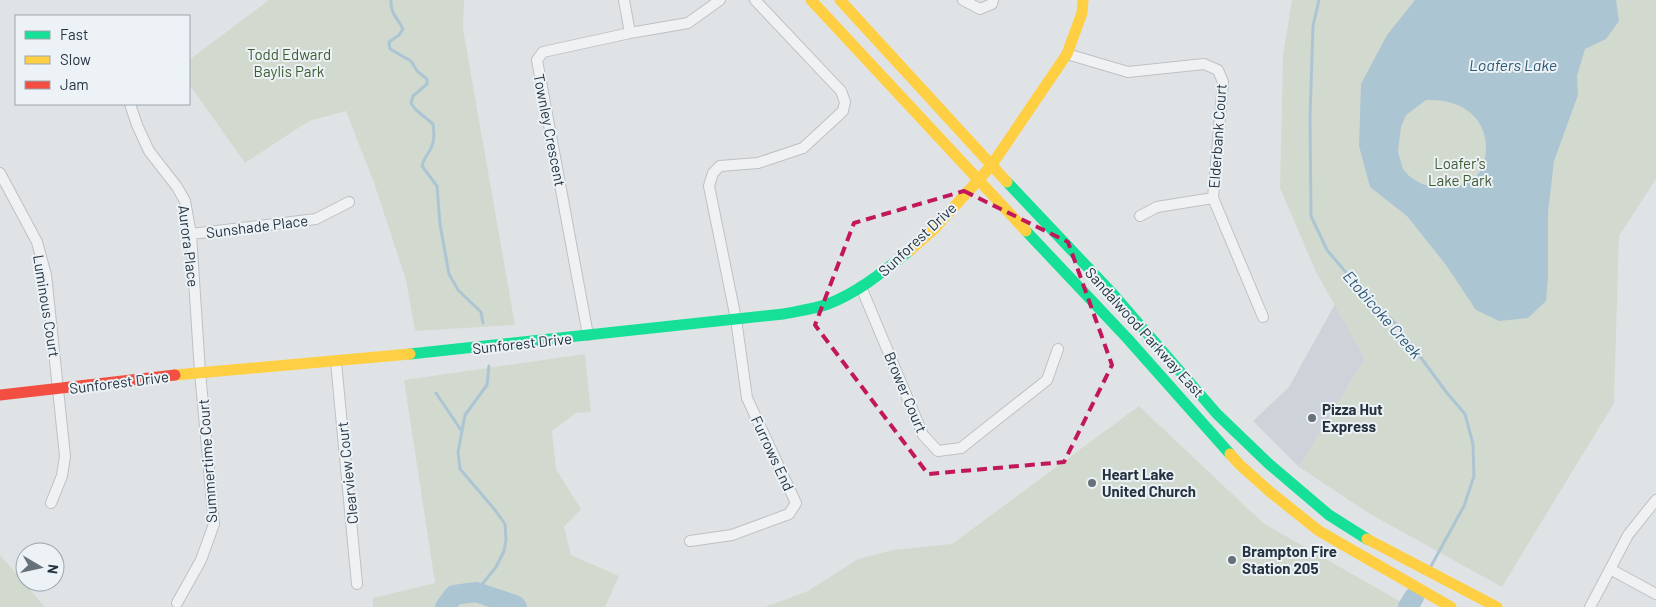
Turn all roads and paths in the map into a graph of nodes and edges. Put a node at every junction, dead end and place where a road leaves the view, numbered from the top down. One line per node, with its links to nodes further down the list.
1 (624, 0): 9 (street)
2 (720, 0): 9 (street, Townley Crescent)
3 (755, 0): 21 (street)
4 (811, 0): 14 (main road, Sandalwood Parkway East)
5 (840, 0): 12 (main road, Sandalwood Parkway East)
6 (963, 0): 7 (street)
7 (993, 0)
8 (1084, 0): 10 (main road, Sunforest Drive)
9 (630, 33): 22 (street, Townley Crescent)
10 (1067, 54): 12 (main road, Sunforest Drive); 15 (street, Elderbank Court)
11 (130, 105): 18 (street, Aurora Place)
12 (991, 166): 14 (main road, Sunforest Drive); 36 (main road, Sandalwood Parkway East)
13 (0, 173): 26 (street, Luminous Court)
14 (979, 180): 19 (main road, Sunforest Drive); 35 (main road, Sandalwood Parkway East)
15 (1213, 198): 17 (street); 20 (street, Elderbank Court)
16 (349, 202): 18 (street, Sunshade Place)
17 (1140, 216)
18 (191, 234): 25 (street, Aurora Place)
19 (861, 287): 21 (main road, Sunforest Drive); 23 (street, Brower Court)
20 (1263, 317)
21 (736, 318): 22 (main road, Sunforest Drive); 30 (street, Furrows End)
22 (588, 335): 24 (main road, Sunforest Drive)
23 (1058, 349)
24 (336, 362): 25 (main road, Sunforest Drive); 32 (street, Clearview Court)
25 (200, 372): 26 (main road, Sunforest Drive); 34 (street, Summertime Court)
26 (59, 389): 27 (main road, Sunforest Drive); 29 (street, Luminous Court)
27 (0, 395)
28 (1656, 500): 31 (street)
29 (51, 503)
30 (690, 541)
31 (1610, 569): 33 (street); 37 (street)
32 (357, 584)
33 (1656, 594)
34 (178, 603)
35 (1451, 607)
36 (1497, 607)
37 (1590, 607)

